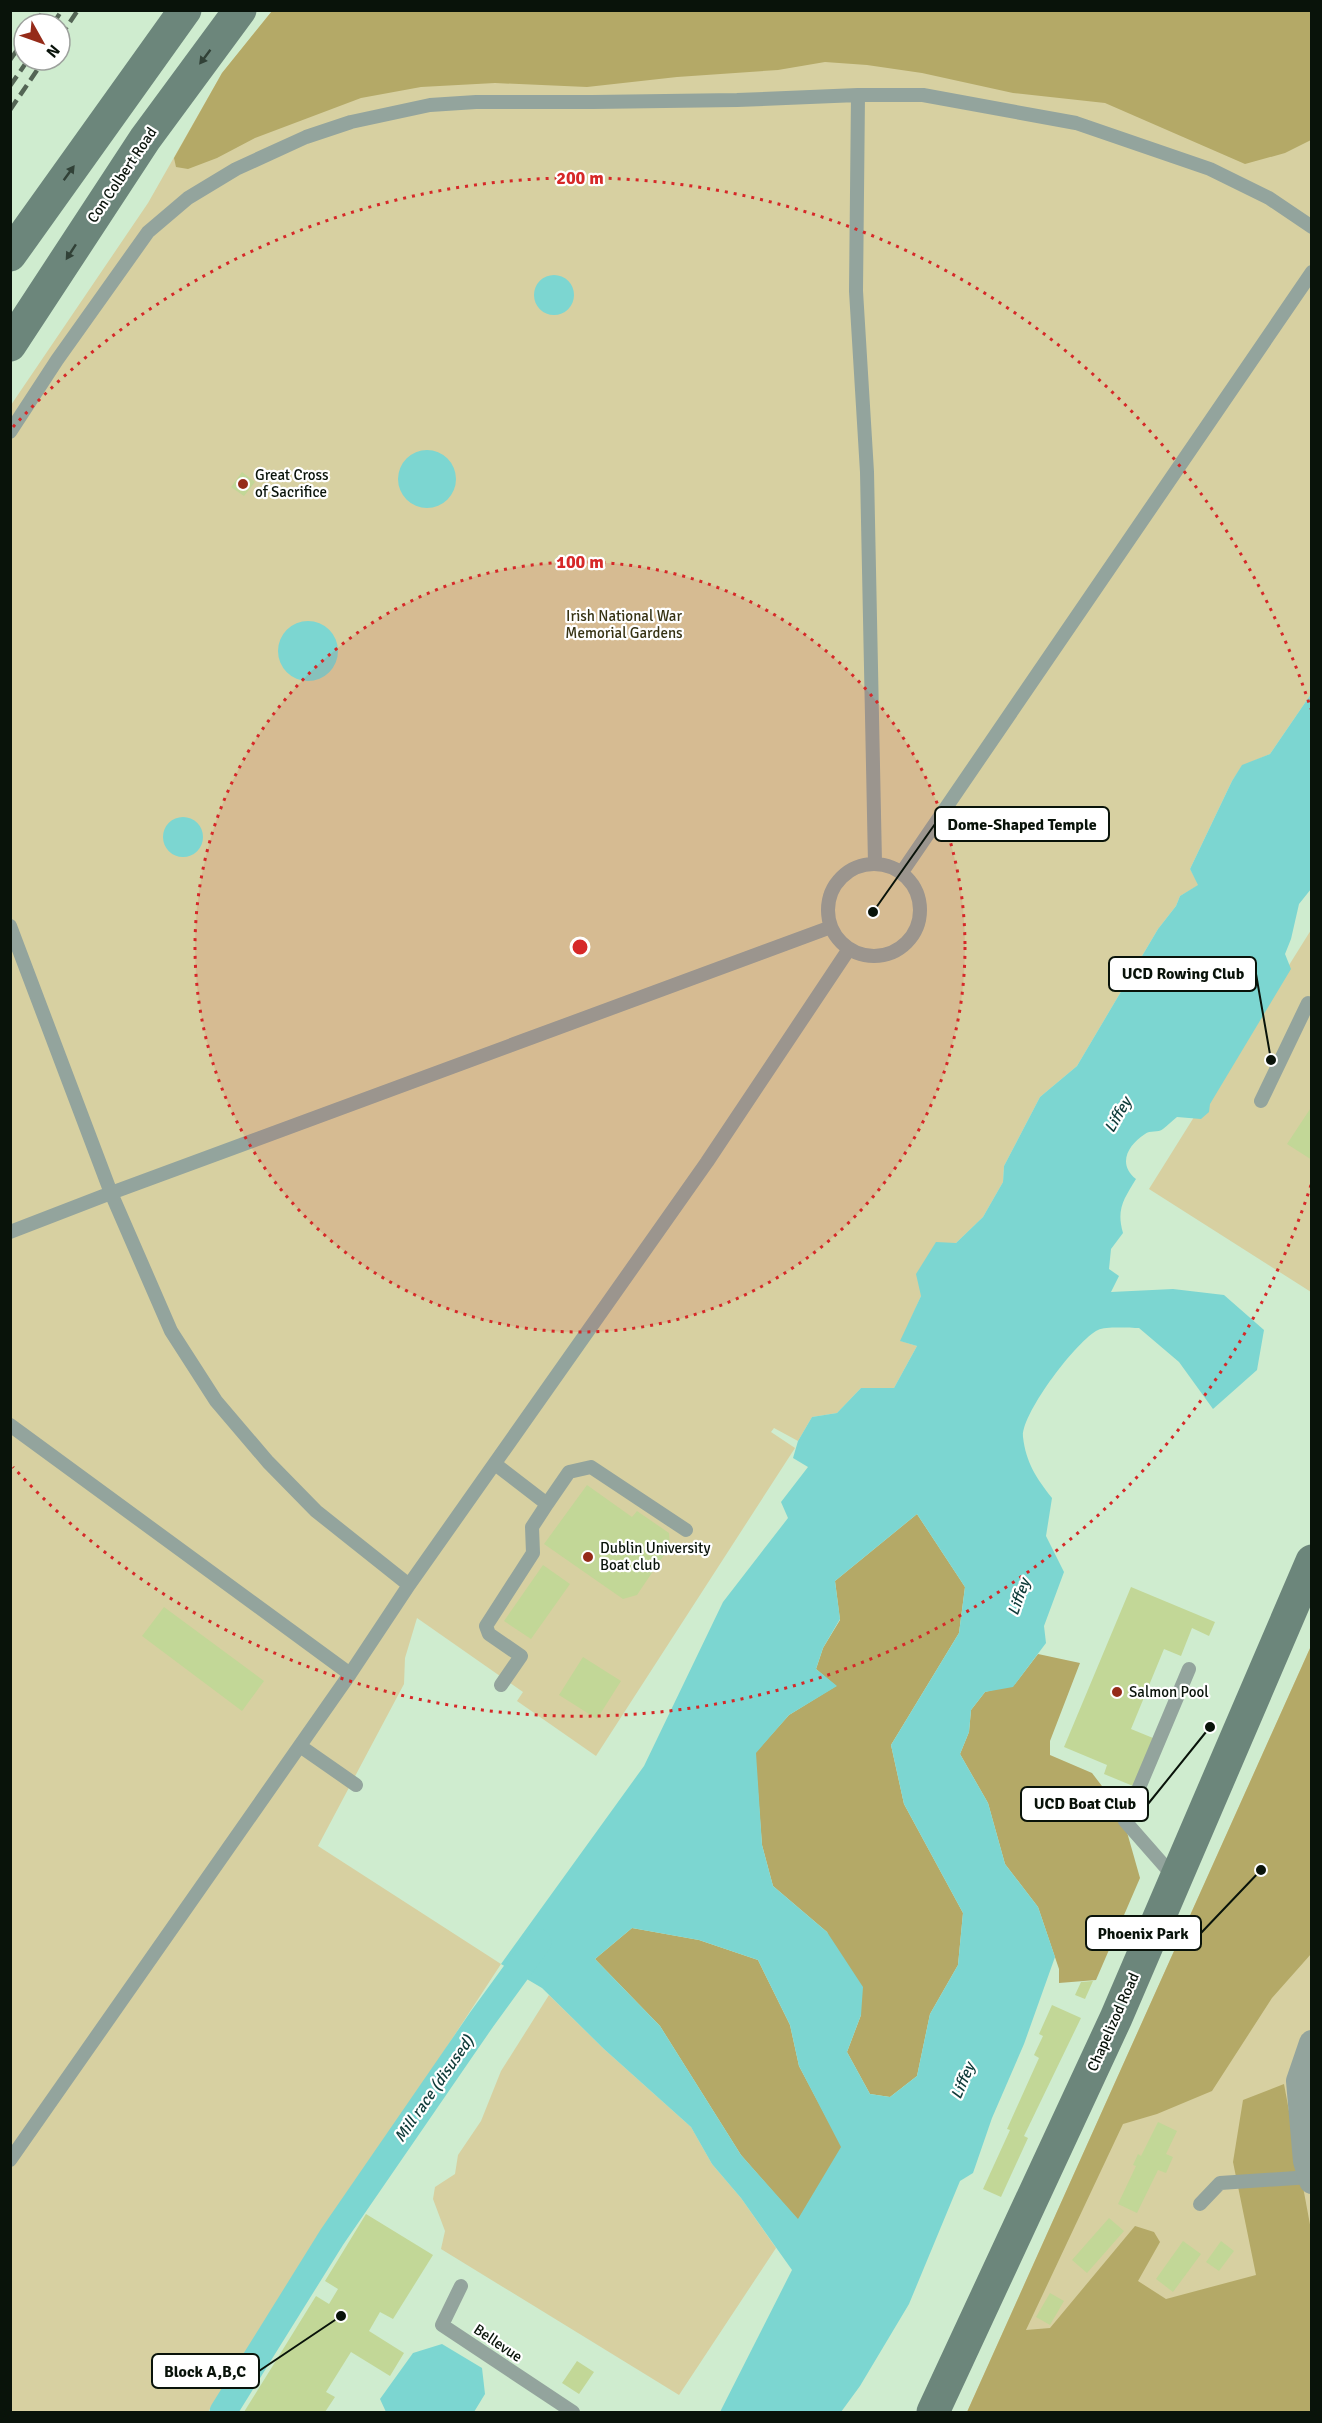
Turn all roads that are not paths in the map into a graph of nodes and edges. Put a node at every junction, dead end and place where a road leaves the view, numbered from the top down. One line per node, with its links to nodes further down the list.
1 (186, 10): 5 (main road, one-way to 1)
2 (240, 10): 7 (main road, Con Colbert Road, one-way to 7)
3 (858, 95): 4 (lane); 8 (lane); 9 (lane)
4 (1311, 227)
5 (10, 255)
6 (1311, 273): 10 (lane)
7 (12, 338)
8 (10, 432)
9 (875, 863): 10 (lane); 12 (lane)
10 (902, 872): 13 (lane)
11 (10, 926): 16 (lane)
12 (831, 927): 13 (lane); 16 (lane)
13 (849, 949): 19 (lane)
14 (1311, 1005): 15 (lane)
15 (1261, 1101)
16 (111, 1193): 17 (lane); 23 (lane)
17 (10, 1232)
18 (10, 1425): 25 (lane)
19 (495, 1464): 20 (lane); 23 (lane)
20 (547, 1504): 21 (lane); 26 (lane)
21 (686, 1530)
22 (1311, 1561): 29 (main road, Chapelizod Road)
23 (409, 1585): 25 (lane)
24 (1189, 1669): 29 (lane)
25 (350, 1674): 27 (lane)
26 (501, 1685)
27 (300, 1746): 28 (lane); 31 (lane)
28 (356, 1785)
29 (1175, 1878): 36 (main road, Chapelizod Road)
30 (1311, 2043): 32 (street)
31 (10, 2160)
32 (1311, 2179): 33 (lane)
33 (1200, 2204)
34 (461, 2286): 35 (lane, Bellevue)
35 (573, 2412)
36 (933, 2412)

